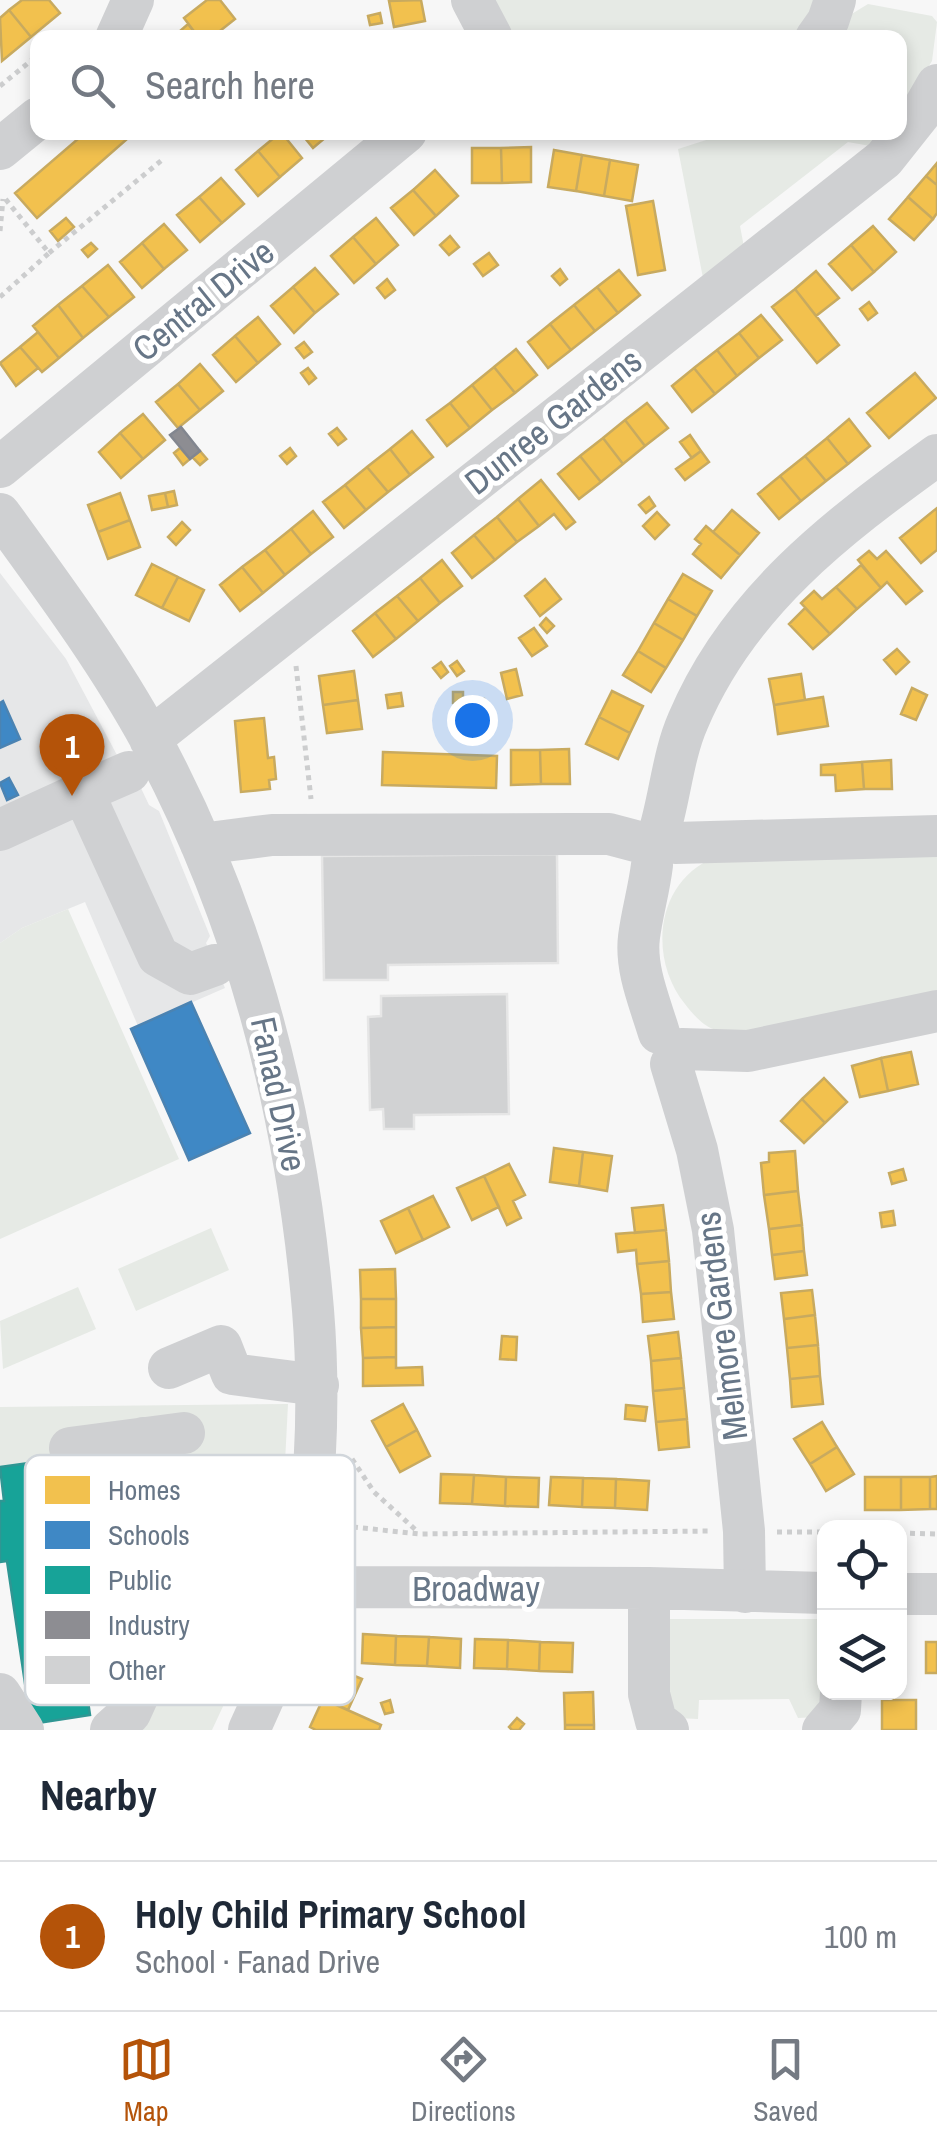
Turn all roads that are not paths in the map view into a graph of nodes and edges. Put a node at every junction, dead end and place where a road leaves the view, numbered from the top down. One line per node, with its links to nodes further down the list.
1 (133, 0): 4 (street)
2 (472, 0): 5 (street)
3 (835, 0): 6 (street)
4 (120, 30)
5 (488, 30)
6 (822, 30)
7 (937, 85): 9 (street, Dunree Gardens)
8 (30, 125): 12 (street)
9 (907, 130)
10 (396, 140): 14 (street, Central Drive)
11 (899, 140): 16 (street, Dunree Gardens)
12 (0, 149)
13 (937, 455): 21 (street, Melmore Gardens)
14 (0, 467)
15 (0, 514): 16 (street, Fanad Drive)
16 (140, 755): 17 (street, Dunree Gardens); 20 (street, Fanad Drive)
17 (83, 792): 18 (street, Dunree Gardens); 22 (street)
18 (0, 830)
19 (937, 836): 21 (street)
20 (201, 844): 21 (street); 26 (street, Fanad Drive)
21 (657, 846): 24 (street, Melmore Gardens)
22 (216, 966)
23 (937, 1011): 24 (street)
24 (671, 1048): 32 (street, Melmore Gardens)
25 (170, 1368): 26 (street)
26 (318, 1385): 29 (street, Fanad Drive)
27 (70, 1448): 28 (street)
28 (163, 1455)
29 (315, 1455)
30 (355, 1587): 31 (street, Broadway)
31 (649, 1588): 32 (street, Broadway); 43 (street)
32 (744, 1592): 33 (street, Broadway)
33 (817, 1593)
34 (907, 1594): 35 (street)
35 (937, 1594)
36 (0, 1694): 40 (street)
37 (841, 1700): 44 (street)
38 (134, 1705): 41 (street)
39 (260, 1705): 42 (street, Fanad Drive)
40 (23, 1730)
41 (111, 1730)
42 (249, 1730)
43 (668, 1730)
44 (822, 1730)

